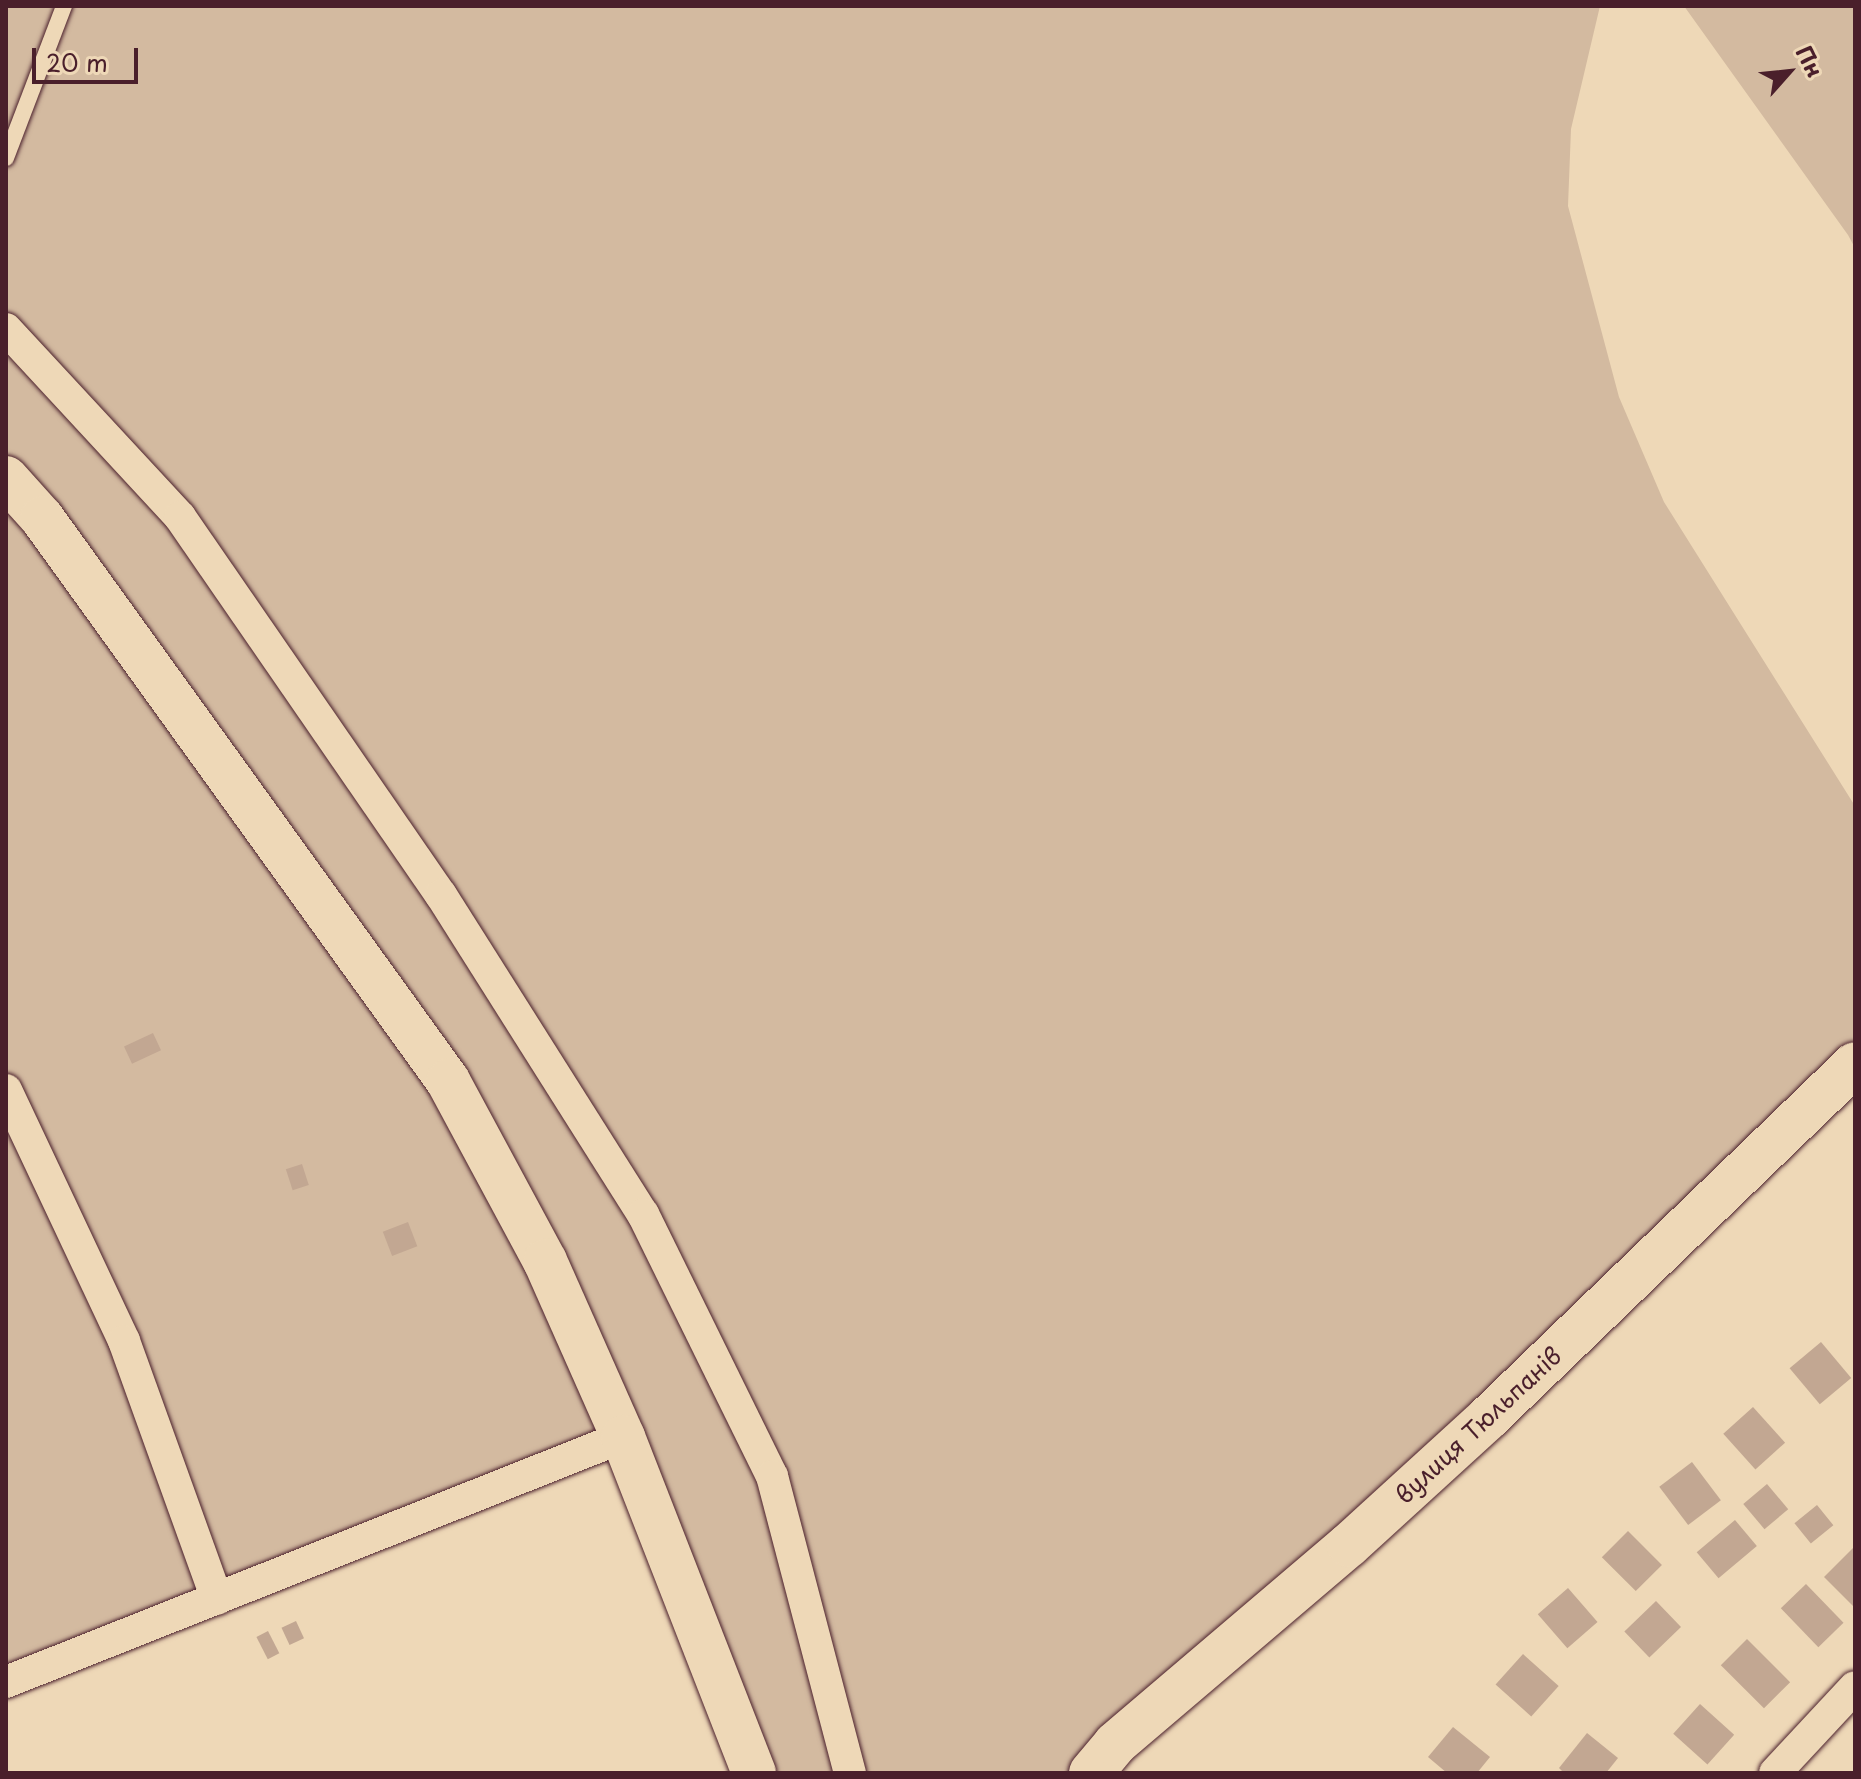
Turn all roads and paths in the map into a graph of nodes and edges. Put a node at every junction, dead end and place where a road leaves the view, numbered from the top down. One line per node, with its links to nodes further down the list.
1 (64, 6): 2 (lane)
2 (6, 158)
3 (6, 329): 12 (street)
4 (6, 478): 7 (street)
5 (1855, 1064): 13 (street, вулиця Тюльпанів)
6 (6, 1090): 8 (street)
7 (623, 1437): 8 (street); 11 (street)
8 (217, 1599): 9 (street)
9 (6, 1682)
10 (1855, 1687): 14 (street)
11 (754, 1773)
12 (850, 1773)
13 (1091, 1773)
14 (1775, 1773)

